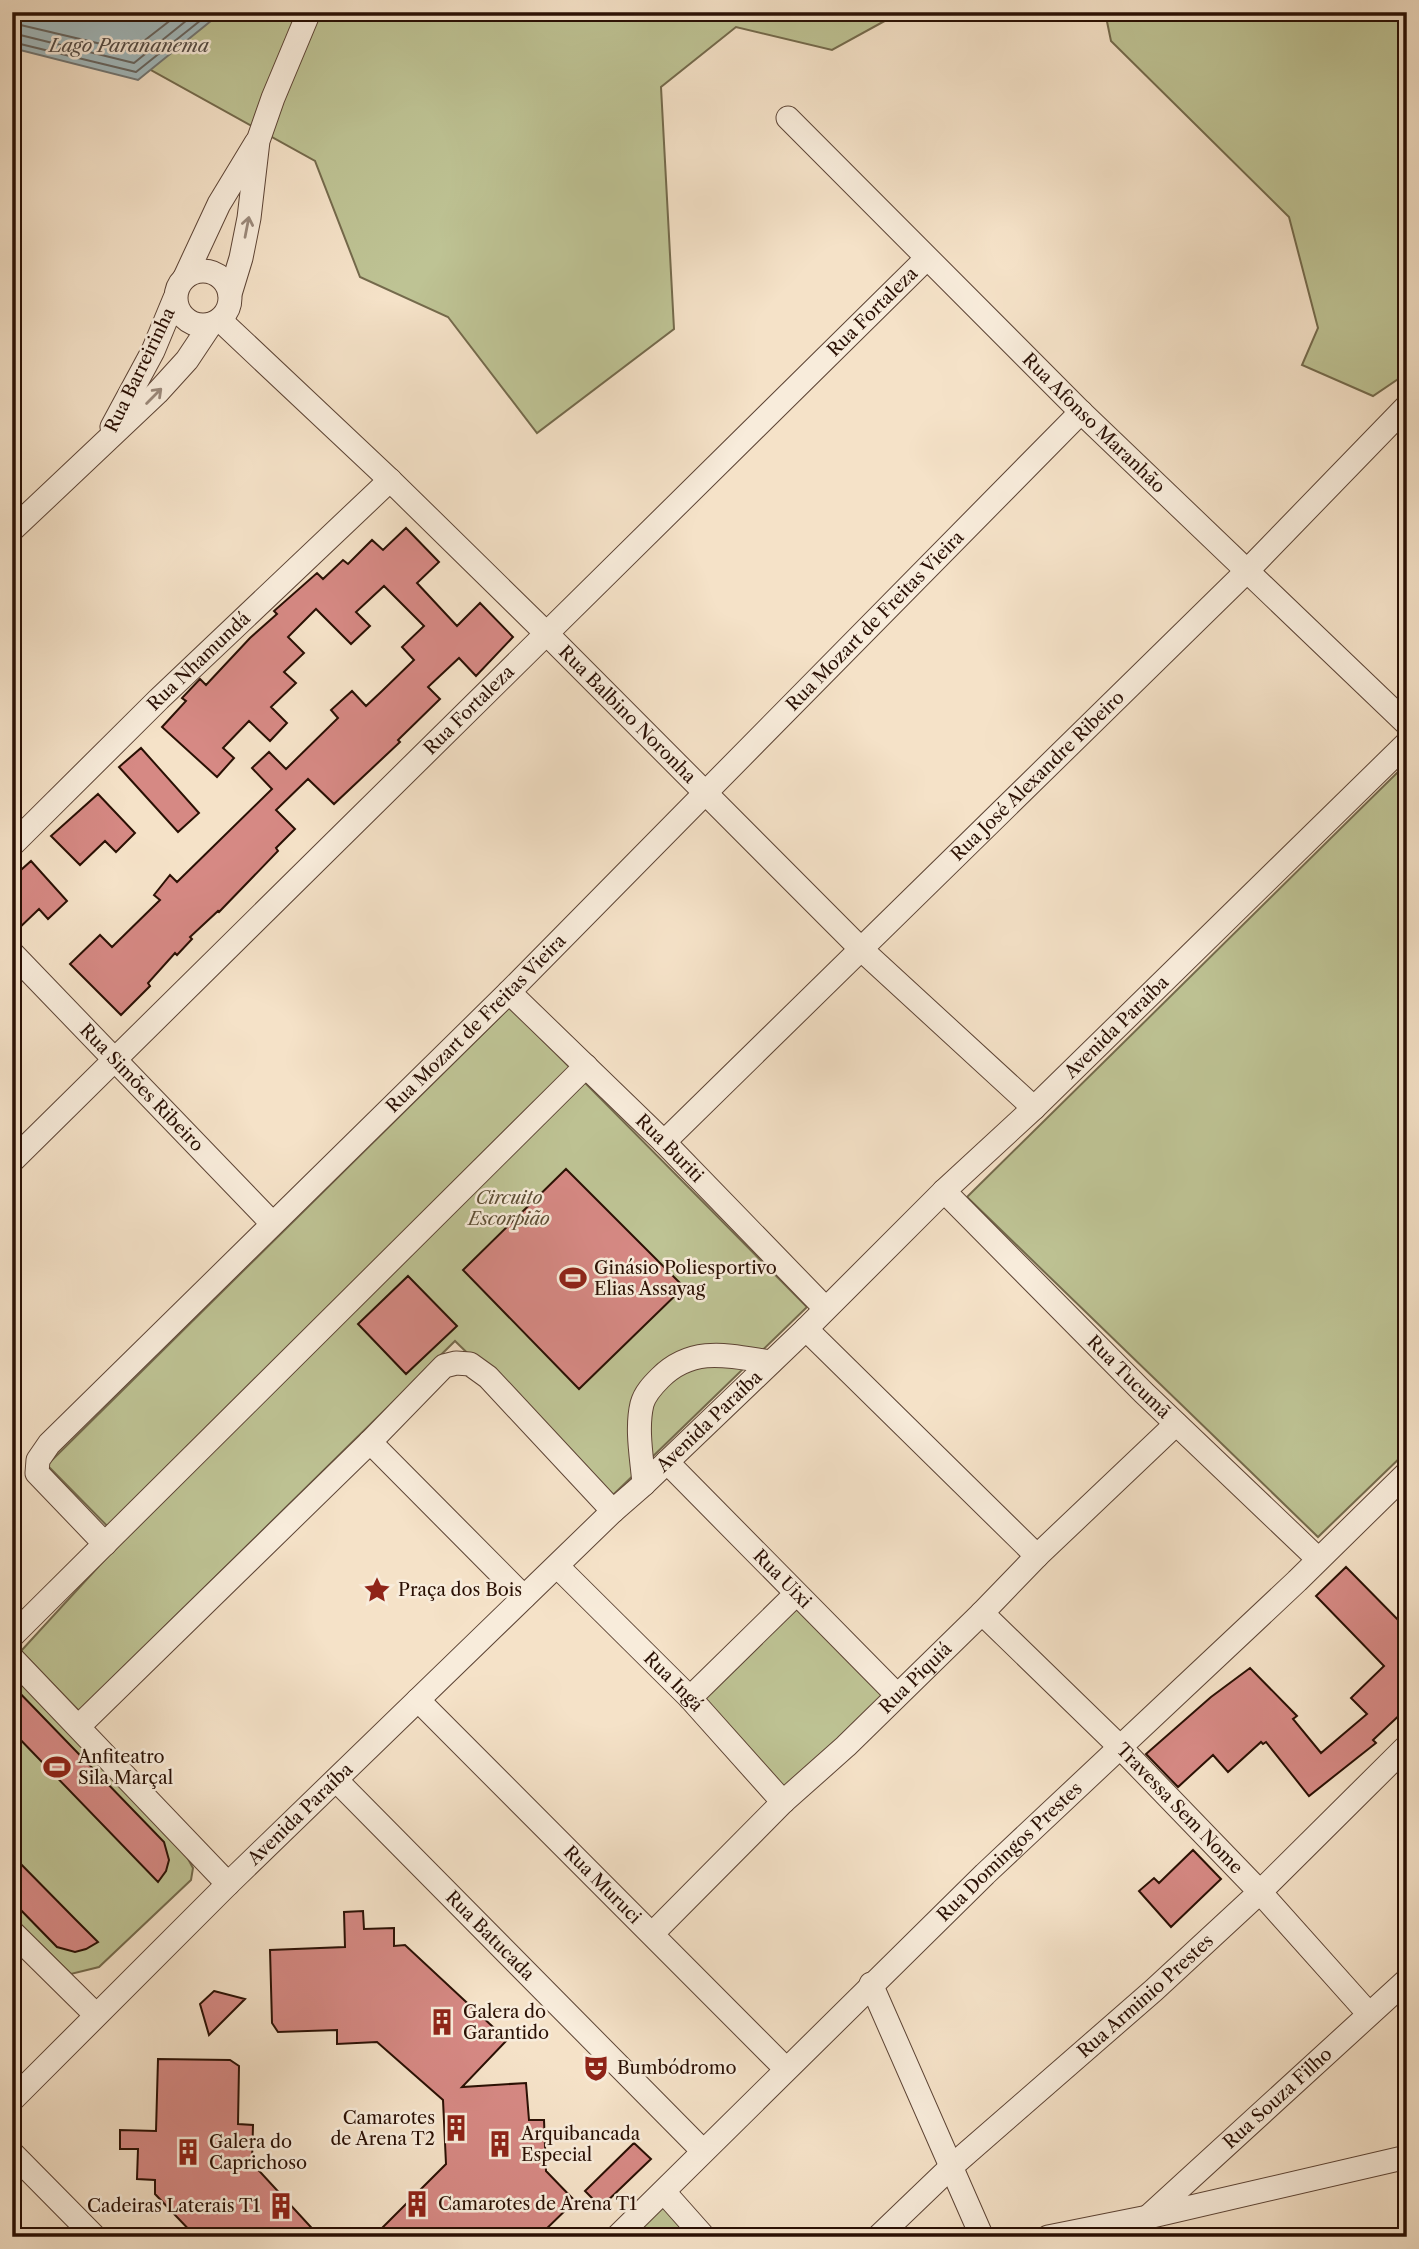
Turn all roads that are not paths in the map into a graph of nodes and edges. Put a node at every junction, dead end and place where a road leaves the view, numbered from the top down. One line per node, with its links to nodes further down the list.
1 (309, 12): 3 (street, Rua Barreirinha)
2 (788, 118): 4 (street, Rua Afonso Maranhão)
3 (258, 141): 5 (street, Rua Barreirinha); 6 (street, Rua Barreirinha, one-way to 3)
4 (926, 259): 9 (street, Rua Afonso Maranhão); 14 (street, Rua Fortaleza)
5 (180, 288): 6 (street); 7 (street, Rua Barreirinha); 10 (street, Rua Barreirinha)
6 (230, 293): 7 (street, Rua Barreirinha)
7 (215, 322): 10 (street, Rua Barreirinha, one-way to 7); 11 (street, Rua Balbino Noronha)
8 (1407, 405): 13 (street, Rua José Alexandre Ribeiro)
9 (1081, 412): 13 (street, Rua Afonso Maranhão); 17 (street, Rua Mozart de Freitas Vieira)
10 (104, 442): 12 (street, Rua Barreirinha)
11 (390, 480): 14 (street, Rua Balbino Noronha); 18 (street, Rua Nhamundá)
12 (12, 530)
13 (1246, 572): 15 (street, Rua Afonso Maranhão); 19 (street, Rua José Alexandre Ribeiro)
14 (547, 634): 17 (street, Rua Balbino Noronha); 22 (street, Rua Fortaleza)
15 (1407, 724)
16 (1407, 743): 24 (street, Avenida Paraíba)
17 (707, 792): 19 (street, Rua Balbino Noronha); 21 (street, Rua Mozart de Freitas Vieira)
18 (12, 845)
19 (862, 950): 24 (street, Rua Balbino Noronha); 25 (street, Rua José Alexandre Ribeiro)
20 (12, 953): 22 (street, Rua Simões Ribeiro)
21 (509, 992): 23 (street, Rua Buriti); 28 (street, Rua Mozart de Freitas Vieira)
22 (114, 1059): 26 (street, Rua Fortaleza); 28 (street, Rua Simões Ribeiro)
23 (586, 1066): 25 (street, Rua Buriti); 38 (street)
24 (1034, 1108): 27 (street, Avenida Paraíba)
25 (664, 1142): 29 (street, Rua Buriti)
26 (12, 1161)
27 (944, 1191): 29 (street, Avenida Paraíba); 32 (street, Rua Tucumã)
28 (272, 1223): 38 (street, Rua Mozart de Freitas Vieira)
29 (825, 1308): 30 (street, Avenida Paraíba)
30 (806, 1329): 31 (street, Avenida Paraíba); 39 (street)
31 (771, 1362): 34 (street, Avenida Paraíba); 36 (street)
32 (1176, 1424): 39 (street, Rua Piquiá); 40 (street, Rua Tucumã)
33 (370, 1442): 37 (street); 43 (street); 50 (street)
34 (667, 1462): 36 (street, Avenida Paraíba); 42 (street, Rua Uixi)
35 (1407, 1473): 40 (street, Rua Domingos Prestes)
36 (644, 1484): 37 (street, Avenida Paraíba)
37 (613, 1511): 41 (street, Avenida Paraíba)
38 (105, 1544): 45 (street)
39 (1037, 1556): 44 (street, Rua Piquiá)
40 (1317, 1558): 51 (street, Rua Domingos Prestes)
41 (557, 1566): 43 (street, Avenida Paraíba); 48 (street, Rua Ingá)
42 (796, 1594): 47 (street, Rua Uixi); 48 (street)
43 (524, 1597): 49 (street, Avenida Paraíba)
44 (982, 1613): 47 (street, Rua Piquiá); 51 (street, Travessa Sem Nome)
45 (12, 1636)
46 (12, 1658): 50 (street)
47 (897, 1695): 54 (street, Rua Piquiá)
48 (690, 1698): 54 (street, Rua Ingá)
49 (418, 1700): 53 (street, Avenida Paraíba); 58 (street, Rua Muruci)
50 (79, 1726): 55 (street)
51 (1119, 1746): 56 (street, Travessa Sem Nome); 60 (street, Rua Domingos Prestes)
52 (1407, 1746): 56 (street, Rua Arminio Prestes)
53 (336, 1780): 55 (street, Avenida Paraíba); 65 (street, Rua Batucada)
54 (783, 1802): 58 (street, Rua Piquiá)
55 (228, 1884): 62 (street, Avenida Paraíba)
56 (1260, 1892): 61 (street, Travessa Sem Nome); 68 (street, Rua Arminio Prestes)
57 (12, 1933): 62 (street)
58 (653, 1933): 63 (street, Rua Muruci)
59 (1407, 1980): 61 (street, Rua Souza Filho)
60 (871, 1984): 63 (street, Rua Domingos Prestes); 68 (street)
61 (1369, 2014): 70 (street, Rua Souza Filho)
62 (96, 2015): 64 (street, Avenida Paraíba)
63 (786, 2069): 65 (street, Rua Domingos Prestes)
64 (12, 2100)
65 (703, 2151): 69 (street, Rua Domingos Prestes)
66 (12, 2153): 71 (street)
67 (1407, 2157): 70 (street)
68 (952, 2166): 74 (street, Rua Arminio Prestes); 75 (street)
69 (664, 2192): 72 (street, Rua Domingos Prestes); 73 (street)
70 (1148, 2217): 76 (street)
71 (95, 2237)
72 (617, 2237)
73 (704, 2237)
74 (878, 2237)
75 (982, 2237)
76 (1048, 2237)

